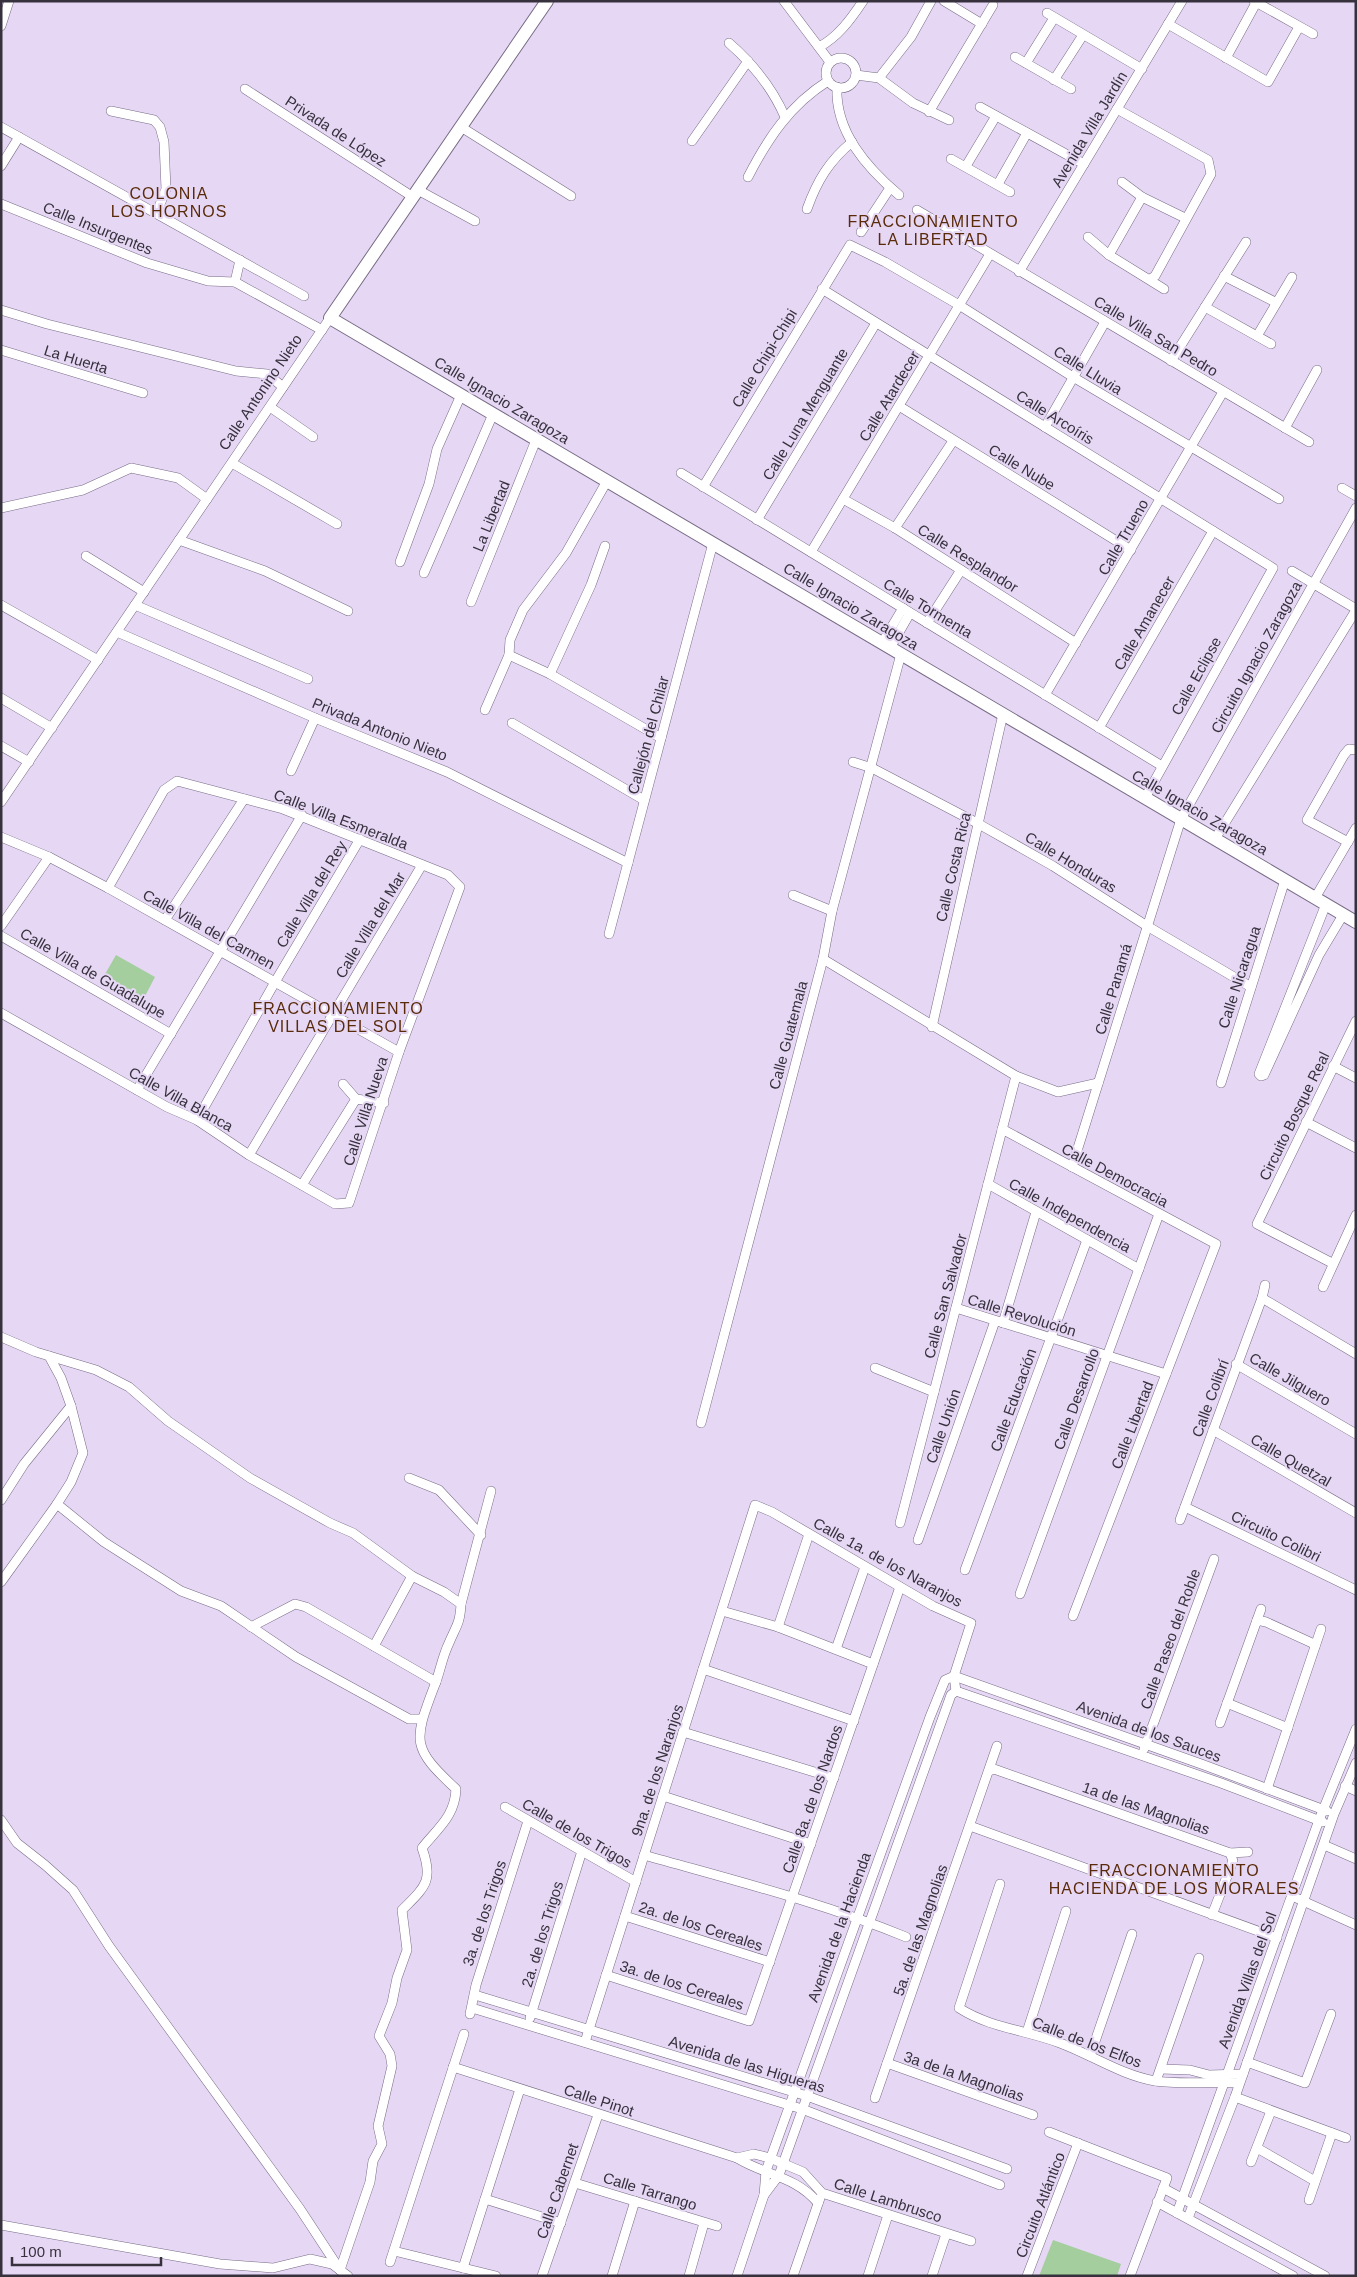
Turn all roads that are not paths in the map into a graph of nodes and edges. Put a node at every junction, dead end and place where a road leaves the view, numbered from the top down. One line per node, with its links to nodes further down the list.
1 (9, 1): 12 (street)
2 (547, 1): 39 (main road, Calle Antonino Nieto)
3 (784, 1): 17 (street)
4 (863, 1): 17 (street)
5 (931, 1): 25 (street)
6 (944, 1): 10 (street)
7 (1182, 1): 11 (street, Avenida Villa Jardín)
8 (1255, 2): 13 (street); 19 (street)
9 (993, 5): 10 (street)
10 (982, 24): 34 (street)
11 (1168, 24): 19 (street); 23 (street, Avenida Villa Jardín)
12 (1, 26)
13 (1298, 27): 15 (street); 19 (street)
14 (1083, 34): 22 (street); 23 (street); 26 (street)
15 (1313, 34)
16 (729, 42): 20 (street)
17 (819, 47): 21 (street)
18 (1015, 57): 22 (street)
19 (1226, 58)
20 (748, 61): 36 (street); 42 (street)
21 (830, 62): 24 (street); 27 (street)
22 (1026, 63): 26 (street)
23 (1142, 68): 32 (street, Avenida Villa Jardín)
24 (856, 74): 25 (street); 28 (street)
25 (879, 78): 34 (street)
26 (1054, 80): 30 (street)
27 (828, 81): 28 (street); 36 (street)
28 (837, 87): 43 (street)
29 (244, 89): 53 (street, Privada de López)
30 (1070, 89)
31 (980, 107): 35 (street)
32 (1117, 109): 45 (street, Avenida Villa Jardín); 61 (street)
33 (111, 110): 60 (street)
34 (929, 112): 37 (street)
35 (996, 116): 40 (street); 47 (street)
36 (785, 117): 48 (street)
37 (949, 120)
38 (1, 127): 41 (street)
39 (461, 127): 53 (main road, Calle Antonino Nieto); 55 (street)
40 (1027, 133): 45 (street); 50 (street)
41 (19, 137): 46 (street); 60 (street)
42 (692, 141)
43 (852, 142): 51 (street); 58 (street)
44 (951, 159): 47 (street)
45 (1084, 164): 70 (street, Avenida Villa Jardín)
46 (1, 166)
47 (966, 166): 50 (street)
48 (748, 178)
49 (1122, 182): 56 (street)
50 (998, 184): 52 (street)
51 (890, 188): 54 (street); 63 (street)
52 (1010, 192)
53 (415, 194): 62 (street, Privada de López); 82 (main road, Calle Antonino Nieto)
54 (899, 195)
55 (571, 196)
56 (1142, 198): 61 (street); 68 (street)
57 (1, 204): 74 (street, Calle Insurgentes)
58 (807, 209)
59 (917, 210): 67 (street, Calle Villa San Pedro)
60 (157, 212): 69 (street)
61 (1185, 218): 73 (street)
62 (475, 221)
63 (862, 232)
64 (1088, 237): 68 (street)
65 (1246, 242): 71 (street)
66 (850, 245): 75 (street, Calle Chipi-Chipi); 79 (street, Calle Lluvia)
67 (990, 254): 70 (street, Calle Villa San Pedro); 79 (street, Calle Atardecer)
68 (1109, 255): 73 (street)
69 (240, 260): 74 (street); 77 (street)
70 (1019, 272): 83 (street, Calle Villa San Pedro)
71 (1224, 276): 78 (street); 80 (street)
72 (1292, 277): 78 (street)
73 (1150, 279): 76 (street)
74 (235, 282): 85 (street, Calle Insurgentes)
75 (822, 289): 84 (street, Calle Arcoíris); 111 (street, Calle Chipi-Chipi)
76 (1164, 289)
77 (304, 296)
78 (1275, 302): 86 (street)
79 (959, 305): 89 (street, Calle Atardecer); 92 (street, Calle Lluvia)
80 (1205, 307): 86 (street); 90 (street)
81 (1, 310): 93 (street)
82 (330, 318): 85 (street, Calle Antonino Nieto); 96 (main road, Calle Ignacio Zaragoza)
83 (1104, 322): 90 (street, Calle Villa San Pedro); 92 (street)
84 (876, 323): 89 (street, Calle Arcoíris); 120 (street, Calle Luna Menguante)
85 (322, 330): 93 (street, Calle Antonino Nieto)
86 (1257, 336): 87 (street)
87 (1271, 344)
88 (1, 350): 95 (street, La Huerta)
89 (929, 356): 97 (street, Calle Atardecer); 100 (street, Calle Arcoíris)
90 (1171, 361): 94 (street, Calle Villa San Pedro)
91 (1317, 370): 101 (street)
92 (1073, 377): 100 (street); 106 (street, Calle Lluvia)
93 (284, 387): 98 (street, Calle Antonino Nieto)
94 (1224, 392): 101 (street, Calle Villa San Pedro); 106 (street, Calle Trueno)
95 (143, 393)
96 (461, 395): 99 (main road, Calle Ignacio Zaragoza); 130 (street)
97 (899, 406): 104 (street, Calle Nube); 115 (street, Calle Atardecer)
98 (270, 407): 102 (street); 107 (street, Calle Antonino Nieto)
99 (493, 414): 103 (main road, Calle Ignacio Zaragoza); 134 (street)
100 (1045, 427): 116 (street, Calle Arcoíris)
101 (1285, 428): 105 (street, Calle Villa San Pedro)
102 (314, 437)
103 (536, 440): 109 (main road, Calle Ignacio Zaragoza); 137 (street, La Libertad)
104 (953, 441): 122 (street); 127 (street, Calle Nube)
105 (1309, 442)
106 (1191, 448): 116 (street, Calle Trueno); 117 (street, Calle Lluvia)
107 (233, 461): 110 (street); 114 (street, Calle Antonino Nieto); 121 (street)
108 (681, 474): 111 (street, Calle Tormenta)
109 (607, 481): 125 (main road, Calle Ignacio Zaragoza); 148 (street)
110 (283, 487)
111 (703, 487): 120 (street, Calle Tormenta)
112 (1342, 488): 113 (street)
113 (1356, 496)
114 (208, 499): 118 (street); 124 (street, Calle Antonino Nieto)
115 (843, 499): 122 (street, Calle Resplandor); 128 (street, Calle Atardecer)
116 (1161, 499): 123 (street, Calle Arcoíris); 127 (street, Calle Trueno)
117 (1279, 499)
118 (1, 508)
119 (1356, 508): 135 (street, Circuito Ignacio Zaragoza)
120 (757, 520): 128 (street, Calle Tormenta)
121 (337, 524)
122 (895, 528): 132 (street, Calle Resplandor)
123 (1213, 531): 131 (street, Calle Arcoíris); 159 (street, Calle Amanecer)
124 (180, 540): 136 (street, Calle Antonino Nieto); 142 (street)
125 (713, 543): 146 (main road, Calle Ignacio Zaragoza); 160 (street, Callejón del Chilar)
126 (605, 546): 150 (street)
127 (1131, 550): 145 (street, Calle Trueno)
128 (811, 552): 141 (street, Calle Tormenta)
129 (86, 556): 136 (street)
130 (400, 562)
131 (1273, 568): 165 (street, Calle Eclipse)
132 (961, 570): 143 (street); 145 (street, Calle Resplandor)
133 (1292, 571): 135 (street)
134 (424, 573)
135 (1314, 583): 140 (street); 173 (street, Circuito Ignacio Zaragoza)
136 (144, 592): 139 (street, Calle Antonino Nieto)
137 (471, 602)
138 (1, 605): 149 (street)
139 (135, 606): 144 (street, Calle Antonino Nieto); 151 (street)
140 (1356, 609): 178 (street)
141 (906, 610): 143 (street, Calle Tormenta); 146 (street)
142 (348, 611)
143 (927, 624): 152 (street, Calle Tormenta)
144 (117, 632): 149 (street, Calle Antonino Nieto); 156 (street, Privada Antonio Nieto)
145 (1076, 643): 152 (street, Calle Trueno)
146 (886, 645): 147 (main road, Calle Ignacio Zaragoza)
147 (901, 654): 155 (main road, Calle Ignacio Zaragoza); 166 (street, Calle Guatemala)
148 (509, 656): 150 (street); 154 (street)
149 (98, 660): 158 (street, Calle Antonino Nieto)
150 (550, 674): 160 (street)
151 (308, 679)
152 (1045, 695): 159 (street, Calle Tormenta)
153 (1, 698): 158 (street)
154 (486, 710)
155 (1003, 714): 168 (main road, Calle Ignacio Zaragoza); 174 (street, Calle Costa Rica)
156 (315, 718): 167 (street); 181 (street, Privada Antonio Nieto)
157 (512, 723): 170 (street)
158 (52, 728): 163 (street, Calle Antonino Nieto)
159 (1099, 728): 165 (street, Calle Tormenta)
160 (661, 738): 170 (street, Callejón del Chilar)
161 (1, 746): 163 (street)
162 (1356, 750): 179 (street)
163 (29, 762): 171 (street, Calle Antonino Nieto)
164 (853, 762): 166 (street, Calle Honduras)
165 (1162, 766): 168 (street, Calle Eclipse)
166 (872, 768): 174 (street, Calle Honduras); 188 (street, Calle Guatemala)
167 (291, 771)
168 (1145, 798): 173 (main road, Calle Ignacio Zaragoza)
169 (244, 799): 172 (street, Calle Villa Esmeralda); 185 (street, Calle Villa Esmeralda); 190 (street)
170 (644, 800): 181 (street, Callejón del Chilar)
171 (1, 802)
172 (302, 815): 177 (street, Calle Villa Esmeralda); 196 (street)
173 (1180, 819): 178 (main road, Calle Ignacio Zaragoza); 193 (street, Calle Panamá)
174 (977, 823): 193 (street, Calle Honduras); 205 (street, Calle Costa Rica)
175 (1356, 828): 179 (street)
176 (1, 837): 180 (street, Calle Villa del Carmen)
177 (360, 839): 182 (street, Calle Villa Esmeralda); 200 (street, Calle Villa del Rey)
178 (1215, 839): 183 (main road, Calle Ignacio Zaragoza)
179 (1348, 842): 187 (street)
180 (48, 857): 185 (street, Calle Villa del Carmen); 192 (street)
181 (628, 863): 194 (street, Callejón del Chilar)
182 (422, 865): 184 (street, Calle Villa Esmeralda); 203 (street, Calle Villa del Mar)
183 (1285, 880): 187 (main road, Calle Ignacio Zaragoza); 201 (street, Calle Nicaragua)
184 (460, 887): 207 (street, Calle Villa Nueva)
185 (108, 888): 190 (street, Calle Villa del Carmen)
186 (793, 895): 188 (street)
187 (1320, 901): 189 (main road, Calle Ignacio Zaragoza); 197 (street)
188 (832, 911): 199 (street, Calle Guatemala)
189 (1343, 914): 191 (main road, Calle Ignacio Zaragoza); 198 (street)
190 (165, 920): 196 (street, Calle Villa del Carmen)
191 (1356, 922)
192 (1, 926)
193 (1147, 926): 201 (street, Calle Honduras); 211 (street, Calle Panamá)
194 (609, 934)
195 (1, 936): 206 (street, Calle Villa de Guadalupe)
196 (219, 950): 200 (street, Calle Villa del Carmen); 206 (street)
197 (1308, 950): 198 (street); 198 (street)
198 (1319, 955)
199 (823, 959): 205 (street); 248 (street, Calle Guatemala)
200 (275, 982): 203 (street, Calle Villa del Carmen); 217 (street, Calle Villa del Rey)
201 (1250, 987): 212 (street, Calle Nicaragua)
202 (1, 1013): 214 (street, Calle Villa Blanca)
203 (332, 1014): 207 (street, Calle Villa del Carmen); 221 (street, Calle Villa del Mar)
204 (1356, 1021): 208 (street, Circuito Bosque Real)
205 (932, 1027): 209 (street)
206 (171, 1034): 214 (street)
207 (399, 1052): 216 (street, Calle Villa Nueva)
208 (1334, 1066): 210 (street); 218 (street, Circuito Bosque Real)
209 (1016, 1076): 211 (street); 219 (street, Calle San Salvador)
210 (1356, 1078)
211 (1098, 1083): 222 (street, Calle Panamá)
212 (1220, 1083)
213 (343, 1084): 215 (street)
214 (137, 1090): 217 (street, Calle Villa Blanca)
215 (356, 1099): 216 (street); 224 (street)
216 (384, 1103): 225 (street, Calle Villa Nueva)
217 (197, 1120): 221 (street, Calle Villa Blanca)
218 (1306, 1122): 220 (street); 231 (street, Circuito Bosque Real)
219 (1002, 1129): 222 (street, Calle Democracia); 223 (street, Calle San Salvador)
220 (1356, 1148)
221 (249, 1155): 224 (street, Calle Villa Blanca)
222 (1072, 1167): 227 (street, Calle Democracia)
223 (988, 1184): 226 (street, Calle Independencia); 236 (street, Calle San Salvador)
224 (302, 1185): 225 (street, Calle Villa Blanca)
225 (349, 1203)
226 (1036, 1212): 229 (street, Calle Independencia); 237 (street, Calle Unión)
227 (1159, 1214): 230 (street, Calle Democracia); 232 (street, Calle Desarrollo)
228 (1356, 1215): 231 (street)
229 (1087, 1240): 232 (street, Calle Independencia); 239 (street, Calle Educación)
230 (1216, 1244): 245 (street, Calle Libertad)
231 (1332, 1263): 234 (street)
232 (1139, 1269): 242 (street, Calle Desarrollo)
233 (1265, 1285): 235 (street, Calle Colibrí)
234 (1322, 1286)
235 (1262, 1298): 240 (street); 243 (street, Calle Colibrí)
236 (956, 1308): 237 (street, Calle Revolución); 246 (street, Calle San Salvador)
237 (999, 1322): 239 (street, Calle Revolución); 262 (street, Calle Unión)
238 (1, 1337): 241 (street)
239 (1050, 1338): 242 (street, Calle Revolución); 265 (street, Calle Educación)
240 (1356, 1354)
241 (49, 1356): 247 (street); 266 (street)
242 (1107, 1356): 245 (street, Calle Revolución); 270 (street, Calle Desarrollo)
243 (1236, 1364): 249 (street, Calle Colibrí); 250 (street, Calle Jilguero)
244 (874, 1368): 246 (street)
245 (1166, 1374): 274 (street, Calle Libertad)
246 (934, 1392): 259 (street, Calle San Salvador)
247 (71, 1406): 253 (street); 254 (street)
248 (701, 1423)
249 (1213, 1430): 256 (street, Calle Colibrí); 257 (street, Calle Quetzal)
250 (1356, 1434)
251 (409, 1478): 261 (street)
252 (492, 1491): 261 (street)
253 (1, 1500)
254 (57, 1504): 267 (street); 276 (street)
255 (755, 1505): 260 (street, Calle 1a. de los Naranjos); 273 (street, 9na. de los Naranjos)
256 (1185, 1507): 258 (street, Calle Colibrí); 269 (street, Circuito Colibri)
257 (1356, 1513)
258 (1180, 1520)
259 (900, 1523)
260 (809, 1534): 264 (street, Calle 1a. de los Naranjos); 277 (street)
261 (481, 1535): 271 (street)
262 (918, 1540)
263 (1214, 1559): 294 (street, Calle Paseo del Roble)
264 (865, 1567): 268 (street, Calle 1a. de los Naranjos); 281 (street)
265 (965, 1570)
266 (412, 1576): 271 (street); 279 (street)
267 (1, 1582)
268 (900, 1587): 282 (street, Calle 8a. de los Nardos); 284 (street, Calle 1a. de los Naranjos)
269 (1355, 1588)
270 (1020, 1594)
271 (461, 1604): 285 (street)
272 (1261, 1608): 275 (street)
273 (722, 1611): 277 (street); 283 (street, 9na. de los Naranjos)
274 (1073, 1616)
275 (1257, 1620): 280 (street); 287 (street)
276 (251, 1627): 279 (street); 288 (street)
277 (778, 1627): 281 (street)
278 (1321, 1629): 280 (street)
279 (374, 1646): 285 (street)
280 (1315, 1646): 291 (street)
281 (836, 1649): 282 (street)
282 (873, 1664): 289 (street, Calle 8a. de los Nardos)
283 (703, 1669): 289 (street); 293 (street, 9na. de los Naranjos)
284 (954, 1676): 286 (street, Calle 1a. de los Naranjos); 294 (street, Avenida de los Sauces); 327 (street, Avenida de la Hacienda)
285 (436, 1682): 288 (street)
286 (956, 1691): 296 (street, Avenida de los Sauces); 328 (street, Avenida de la Hacienda)
287 (1227, 1703): 290 (street); 291 (street)
288 (422, 1719): 404 (street)
289 (854, 1721): 299 (street, Calle 8a. de los Nardos)
290 (1220, 1723)
291 (1288, 1728): 301 (street)
292 (1356, 1729): 305 (street, Avenida Villas del Sol)
293 (683, 1732): 299 (street); 303 (street, 9na. de los Naranjos)
294 (1146, 1744): 296 (street, Calle Paseo del Roble); 301 (street, Avenida de los Sauces)
295 (997, 1746): 298 (street, 5a. de las Magnolias)
296 (1142, 1756): 308 (street, Avenida de los Sauces)
297 (1355, 1764): 300 (street, Avenida Villas del Sol)
298 (989, 1771): 311 (street, 5a. de las Magnolias); 316 (street, 1a de las Magnolias)
299 (834, 1778): 312 (street, Calle 8a. de los Nardos)
300 (1345, 1786): 302 (street); 306 (street, Avenida Villas del Sol)
301 (1267, 1789): 305 (street, Avenida de los Sauces)
302 (1356, 1791)
303 (663, 1796): 312 (street); 317 (street, 9na. de los Naranjos)
304 (505, 1807): 309 (street, Calle de los Trigos)
305 (1323, 1810): 306 (street, Avenida de los Sauces); 308 (street, Avenida Villas del Sol)
306 (1334, 1814): 310 (street, Avenida Villas del Sol)
307 (1, 1820): 404 (street)
308 (1319, 1820): 310 (street, Avenida de los Sauces); 321 (street, Avenida Villas del Sol)
309 (528, 1821): 314 (street, Calle de los Trigos); 336 (street, 3a. de los Trigos)
310 (1331, 1824): 313 (street, Avenida Villas del Sol)
311 (970, 1826): 325 (street); 348 (street, 5a. de las Magnolias)
312 (811, 1844): 322 (street, Calle 8a. de los Nardos)
313 (1324, 1845): 318 (street); 323 (street, Avenida Villas del Sol)
314 (582, 1851): 319 (street, Calle de los Trigos); 338 (street, 2a. de los Trigos)
315 (1248, 1852): 316 (street)
316 (1230, 1853): 325 (street)
317 (644, 1855): 319 (street, 9na. de los Naranjos); 322 (street)
318 (1356, 1860)
319 (636, 1882): 326 (street, 9na. de los Naranjos)
320 (1000, 1884): 343 (street, Calle de los Elfos)
321 (1292, 1896): 323 (street); 332 (street, Avenida Villas del Sol)
322 (792, 1897): 327 (street); 334 (street, Calle 8a. de los Nardos)
323 (1305, 1902): 329 (street); 347 (street, Avenida Villas del Sol)
324 (1066, 1911): 343 (street)
325 (1212, 1915): 332 (street)
326 (625, 1916): 334 (street, 2a. de los Cereales); 335 (street, 9na. de los Naranjos)
327 (858, 1918): 328 (street); 356 (street, Avenida de la Hacienda)
328 (869, 1922): 331 (street); 357 (street, Avenida de la Hacienda)
329 (1356, 1925)
330 (1132, 1934): 346 (street)
331 (906, 1937)
332 (1277, 1938): 352 (street, Avenida Villas del Sol)
333 (1199, 1958): 350 (street)
334 (770, 1962): 340 (street, Calle 8a. de los Nardos)
335 (606, 1975): 340 (street, 3a. de los Cereales); 342 (street, 9na. de los Naranjos)
336 (475, 1995): 337 (street, 3a. de los Trigos); 338 (street, Avenida de las Higueras)
337 (471, 2011): 341 (street, Avenida de las Higueras)
338 (532, 2012): 341 (street, 2a. de los Trigos); 342 (street, Avenida de las Higueras)
339 (1330, 2014): 347 (street)
340 (749, 2021)
341 (527, 2024): 345 (street, Avenida de las Higueras)
342 (589, 2030): 345 (street, 9na. de los Naranjos); 356 (street, Avenida de las Higueras)
343 (1027, 2032): 346 (street, Calle de los Elfos)
344 (464, 2034): 349 (street)
345 (585, 2042): 360 (street, Avenida de las Higueras)
346 (1090, 2056): 353 (street, Calle de los Elfos)
347 (1247, 2062): 351 (street, Avenida Villas del Sol)
348 (887, 2064): 359 (street, 5a. de las Magnolias); 364 (street, 3a de la Magnolias)
349 (453, 2067): 355 (street, Calle Pinot); 401 (street)
350 (1160, 2069): 352 (street, Calle de los Elfos); 353 (street)
351 (1243, 2074): 352 (street, Calle de los Elfos); 354 (street, Avenida Villas del Sol)
352 (1227, 2078): 353 (street, Calle de los Elfos); 354 (street, Calle de los Elfos); 385 (street, Avenida Villas del Sol)
353 (1156, 2081)
354 (1240, 2083): 358 (street, Avenida Villas del Sol)
355 (520, 2089): 363 (street, Calle Pinot); 386 (street)
356 (794, 2092): 357 (street, Avenida de las Higueras); 360 (street, Avenida de la Hacienda)
357 (807, 2096): 361 (street, Avenida de la Hacienda); 369 (street, Avenida de las Higueras)
358 (1234, 2097): 362 (street); 391 (street, Avenida Villas del Sol)
359 (875, 2098)
360 (790, 2105): 361 (street, Avenida de las Higueras); 372 (street, Avenida de la Hacienda)
361 (802, 2109): 373 (street, Avenida de las Higueras); 375 (street, Avenida de la Hacienda)
362 (1271, 2111): 366 (street); 370 (street)
363 (598, 2115): 371 (street, Calle Pinot); 380 (street, Calle Cabernet)
364 (1033, 2115)
365 (1049, 2132): 368 (street, Circuito Atlántico)
366 (1332, 2133): 367 (street); 379 (street)
367 (1346, 2138)
368 (1078, 2143): 382 (street, Circuito Atlántico); 414 (street, Circuito Atlántico)
369 (939, 2144): 373 (street); 376 (street, Avenida de las Higueras)
370 (1257, 2148): 374 (street); 379 (street)
371 (737, 2158): 372 (street, Calle Pinot); 377 (street, Calle Pinot)
372 (770, 2158): 375 (street, Calle Pinot); 377 (street, Avenida de la Hacienda)
373 (934, 2160): 381 (street, Avenida de las Higueras)
374 (1252, 2162)
375 (783, 2163): 378 (street, Avenida de la Hacienda); 383 (street, Calle Lambrusco)
376 (1007, 2169)
377 (766, 2171): 378 (street, Calle Pinot); 384 (street, Avenida de la Hacienda)
378 (778, 2175): 384 (street, Avenida de la Hacienda); 390 (street, Calle Lambrusco)
379 (1315, 2181): 387 (street)
380 (575, 2183): 388 (street, Calle Tarrango); 395 (street, Calle Cabernet)
381 (1000, 2185)
382 (1163, 2188): 385 (street); 389 (street)
383 (822, 2193): 390 (street, Calle Lambrusco); 393 (street, Calle Lambrusco)
384 (764, 2195): 410 (street, Avenida de la Hacienda)
385 (1182, 2198): 391 (street); 392 (street, Avenida Villas del Sol)
386 (485, 2199): 395 (street); 403 (street)
387 (1309, 2200)
388 (635, 2201): 396 (street, Calle Tarrango); 408 (street)
389 (1158, 2202): 392 (street); 415 (street)
390 (818, 2203): 411 (street, Calle Lambrusco)
391 (1193, 2204): 394 (street, Avenida Villas del Sol); 417 (street)
392 (1177, 2213): 394 (street)
393 (888, 2214): 399 (street, Calle Lambrusco); 412 (street)
394 (1188, 2218): 416 (street)
395 (561, 2223): 407 (street, Calle Cabernet)
396 (704, 2223): 398 (street, Calle Tarrango); 409 (street)
397 (1, 2225): 404 (street)
398 (716, 2226)
399 (946, 2234): 400 (street, Calle Lambrusco); 413 (street, Calle Lambrusco)
400 (970, 2241)
401 (394, 2251): 402 (street); 403 (street)
402 (390, 2262)
403 (463, 2268): 406 (street)
404 (340, 2270): 405 (street)
405 (348, 2276)
406 (496, 2276)
407 (542, 2276)
408 (612, 2276)
409 (689, 2276)
410 (737, 2276)
411 (793, 2276)
412 (868, 2276)
413 (932, 2276)
414 (1027, 2276)
415 (1130, 2276)
416 (1293, 2276)
417 (1324, 2276)

